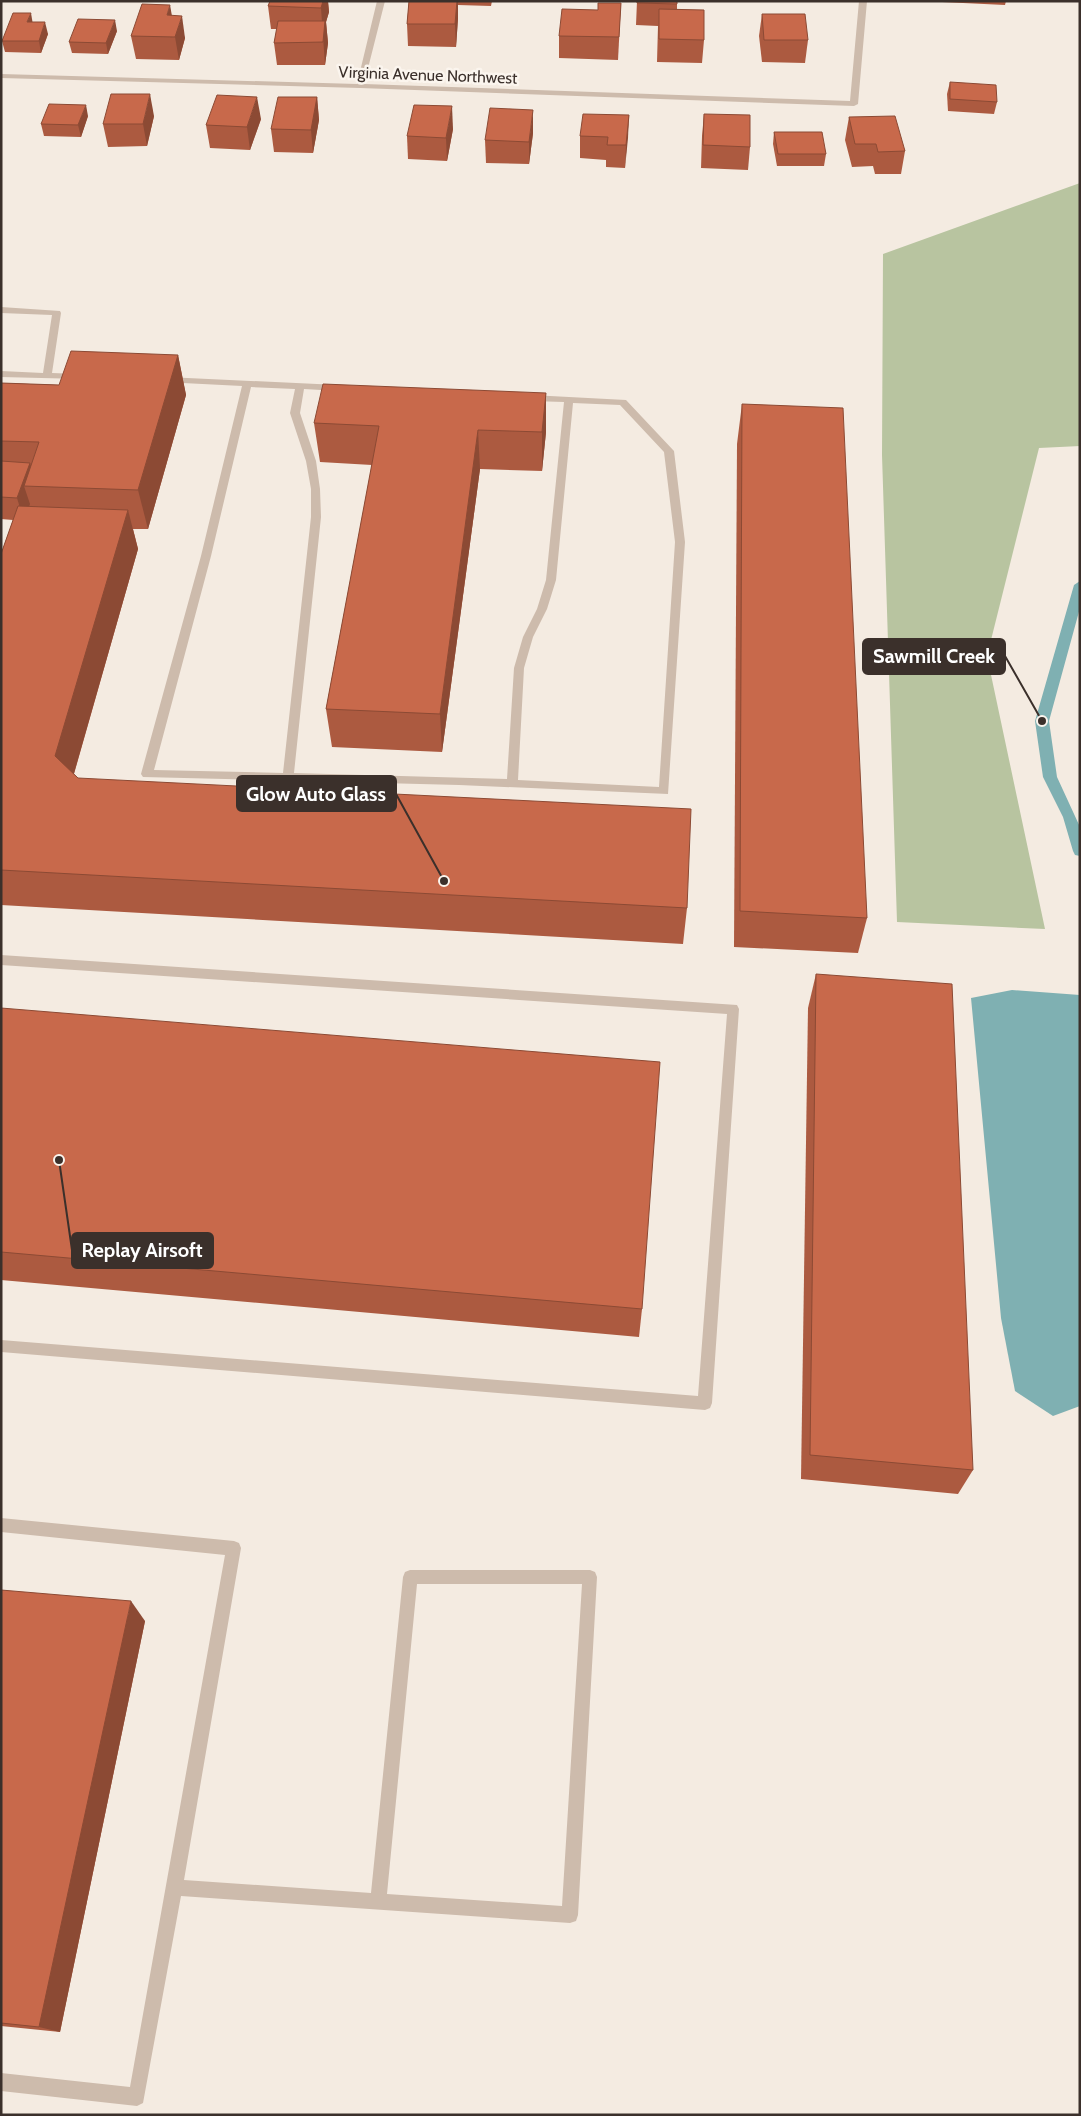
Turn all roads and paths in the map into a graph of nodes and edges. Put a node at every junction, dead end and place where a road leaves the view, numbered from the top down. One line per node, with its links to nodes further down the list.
1 (381, 1): 4 (street)
2 (863, 1): 4 (street, Virginia Avenue Northwest)
3 (1, 76): 4 (street, Virginia Avenue Northwest)
4 (360, 86)
5 (1, 310): 7 (street)
6 (1, 374): 7 (street)
7 (47, 376): 8 (street)
8 (85, 377)
9 (152, 380): 10 (street)
10 (247, 384): 11 (street); 15 (street)
11 (300, 386): 12 (street); 15 (street)
12 (350, 389)
13 (520, 397): 14 (street)
14 (570, 399): 16 (street); 16 (street)
15 (288, 777): 16 (street)
16 (512, 784)
17 (1, 960): 18 (street)
18 (1, 1346)
19 (1, 1525): 20 (street)
20 (173, 1887): 21 (street); 22 (street)
21 (378, 1902): 21 (street)
22 (1, 2082)

